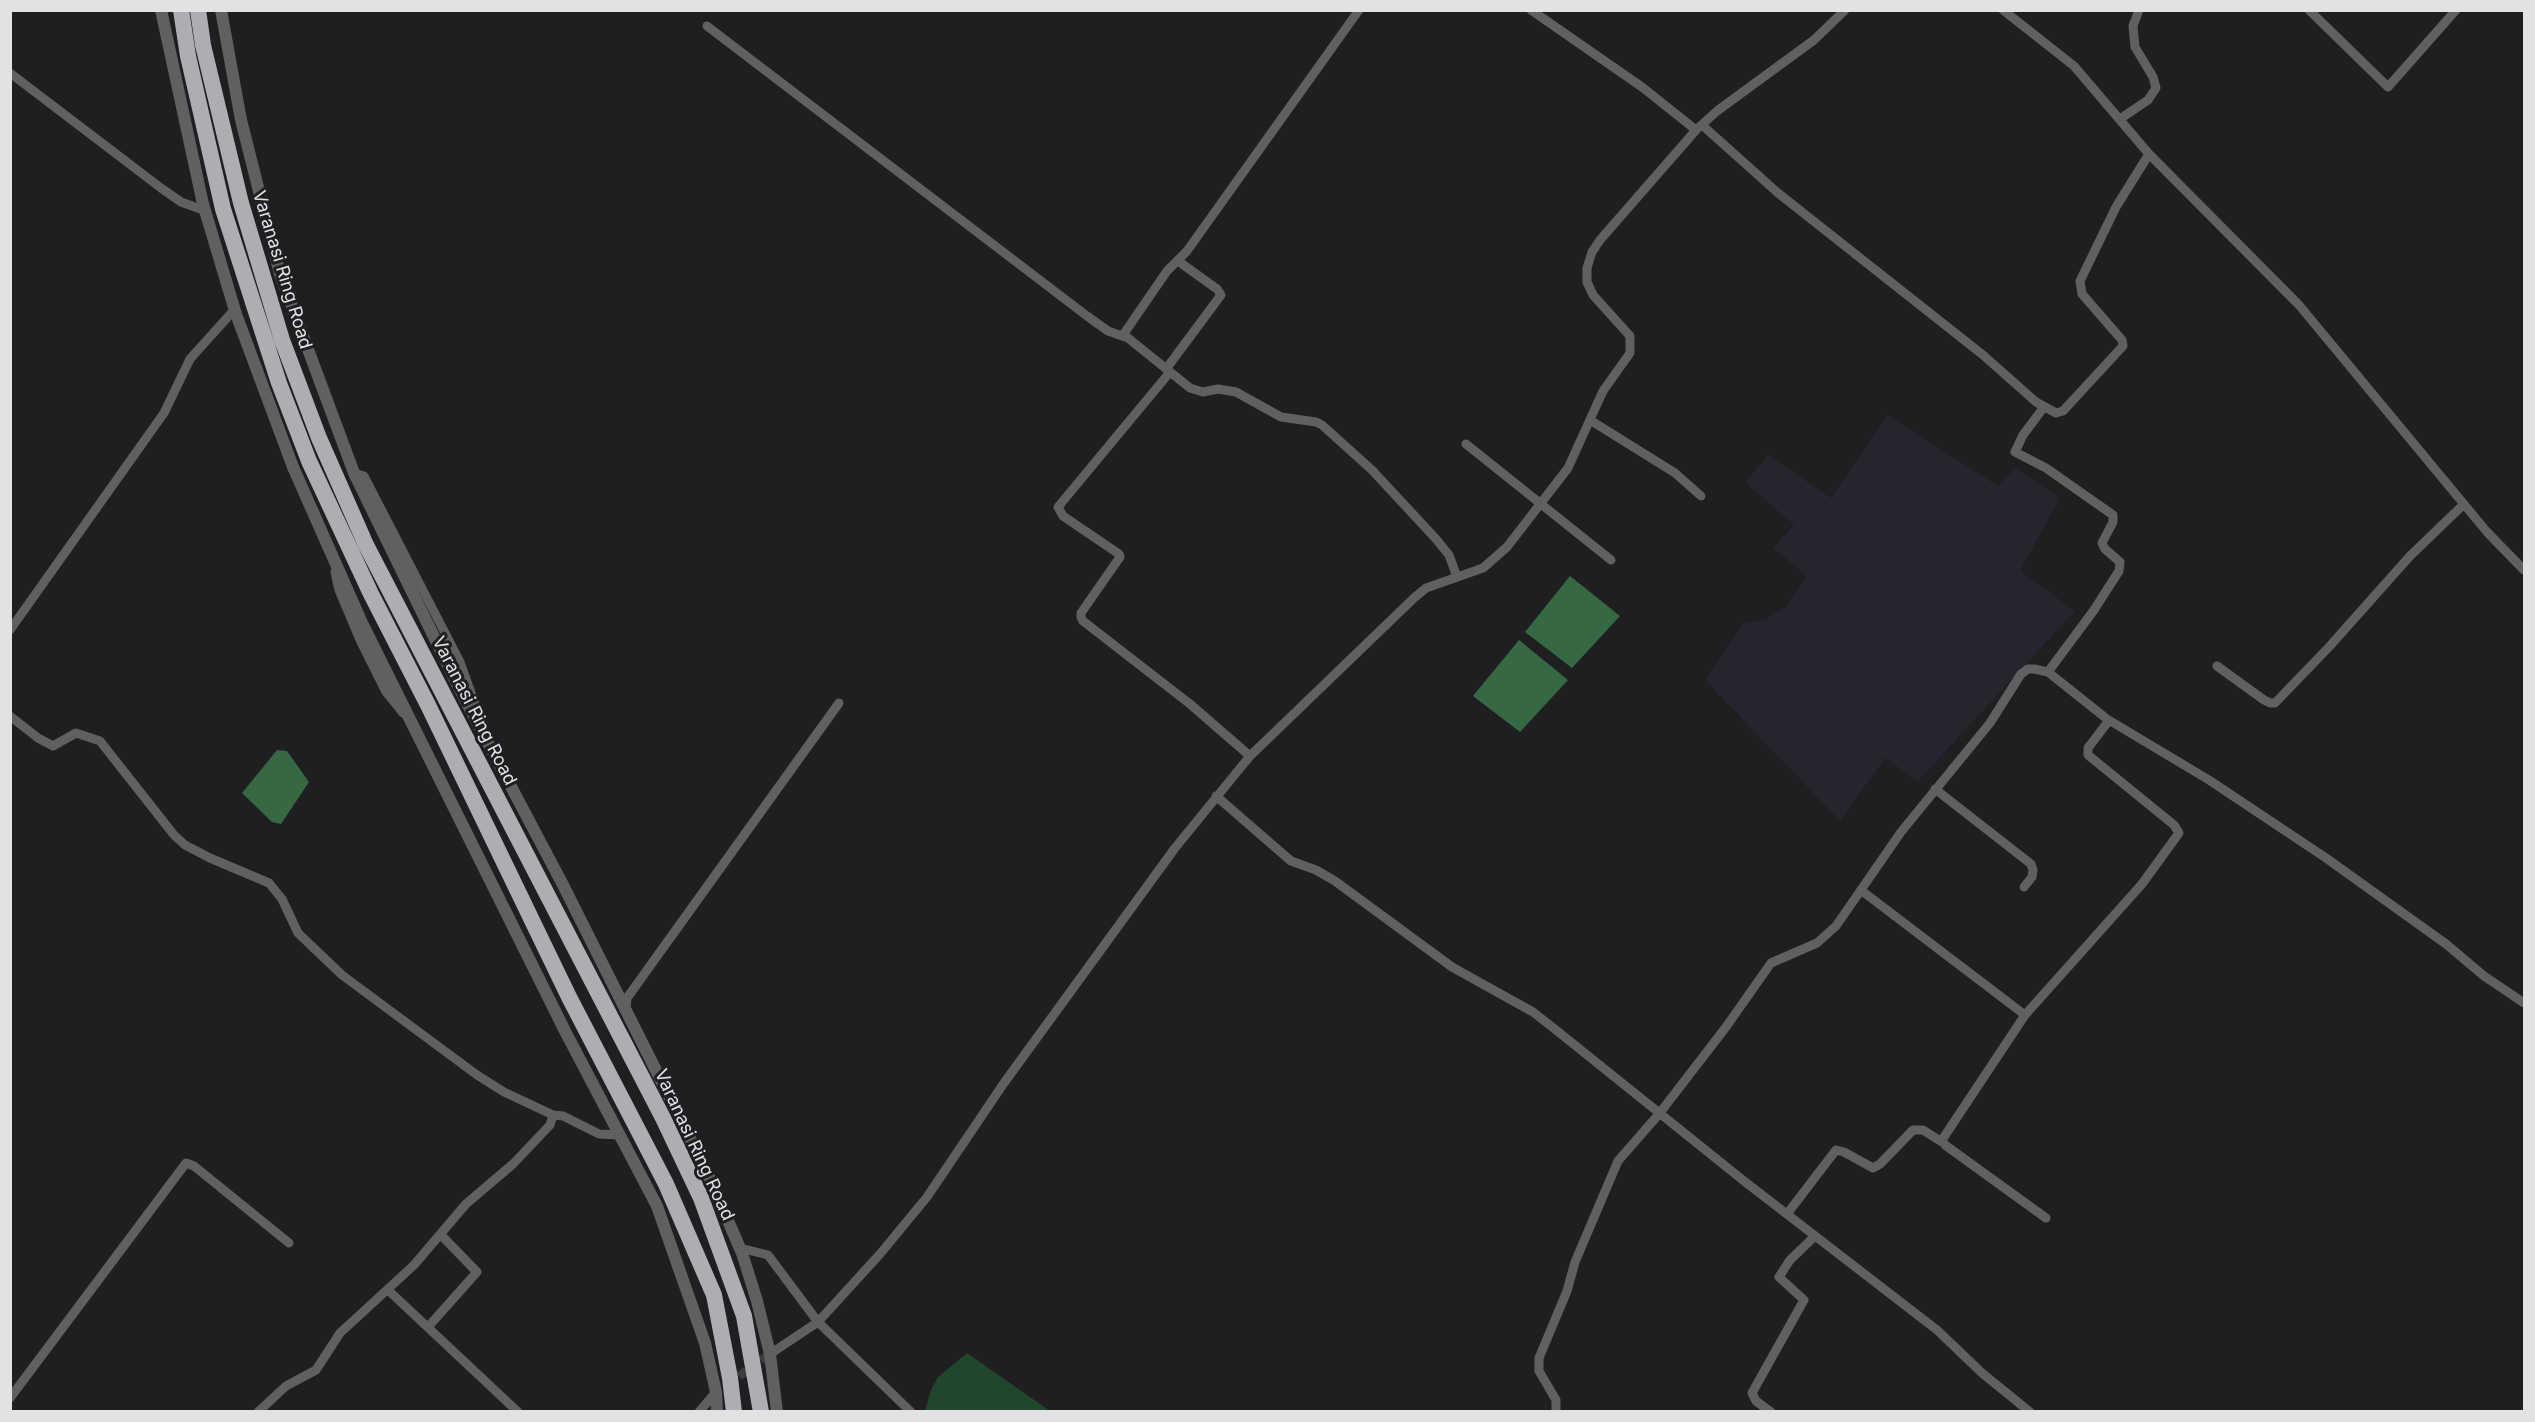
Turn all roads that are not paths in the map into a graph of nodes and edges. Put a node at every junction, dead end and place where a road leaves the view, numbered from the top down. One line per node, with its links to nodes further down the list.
1 (162, 10): 17 (street)
2 (181, 10): 65 (highway)
3 (198, 10): 66 (highway, Varanasi Ring Road)
4 (221, 10): 43 (street)
5 (1359, 10): 18 (street)
6 (1531, 10): 15 (street)
7 (1845, 10): 15 (street)
8 (2003, 10): 14 (street)
9 (2139, 10): 14 (street)
10 (2309, 10): 11 (street)
11 (2456, 10)
12 (707, 26): 20 (street)
13 (10, 73): 17 (street)
14 (2120, 119): 16 (street)
15 (1699, 128): 22 (street); 23 (street)
16 (2149, 154): 22 (street); 26 (street)
17 (206, 210): 19 (street)
18 (1178, 261): 20 (street); 21 (street)
19 (235, 309): 31 (street); 47 (street)
20 (1123, 335): 21 (street)
21 (1168, 371): 30 (street); 37 (street)
22 (2044, 407): 33 (street)
23 (1590, 420): 25 (street); 27 (street)
24 (1466, 444): 27 (street)
25 (1701, 496)
26 (2464, 504): 29 (street); 32 (street)
27 (1541, 505): 28 (street); 30 (street)
28 (1611, 560)
29 (2524, 570)
30 (1457, 577): 37 (street)
31 (10, 630)
32 (2217, 666)
33 (2048, 672): 36 (street); 38 (street)
34 (839, 703): 43 (street)
35 (10, 716): 46 (street)
36 (2107, 719): 42 (street); 44 (street)
37 (1250, 756): 39 (street)
38 (1935, 789): 40 (street); 41 (street)
39 (1216, 796): 45 (street); 56 (street)
40 (2024, 887)
41 (1862, 891): 44 (street); 45 (street)
42 (2524, 1003)
43 (626, 1009): 54 (street)
44 (2025, 1015): 48 (street)
45 (1659, 1114): 49 (street); 69 (street)
46 (553, 1115): 47 (street); 51 (street)
47 (619, 1136): 59 (street)
48 (1942, 1142): 49 (street); 50 (street)
49 (1787, 1214): 52 (street)
50 (2046, 1218)
51 (441, 1235): 55 (street); 57 (street)
52 (1815, 1236): 70 (street); 71 (street)
53 (289, 1243): 60 (street)
54 (740, 1248): 56 (street); 58 (street)
55 (388, 1290): 57 (street); 61 (street)
56 (818, 1322): 58 (street); 68 (street)
57 (428, 1328): 62 (street)
58 (770, 1354): 67 (street)
59 (716, 1392): 63 (street); 64 (street)
60 (10, 1398)
61 (258, 1412)
62 (518, 1412)
63 (699, 1412)
64 (717, 1412)
65 (734, 1412)
66 (761, 1412)
67 (777, 1412)
68 (911, 1412)
69 (1556, 1412)
70 (1771, 1412)
71 (2030, 1412)

